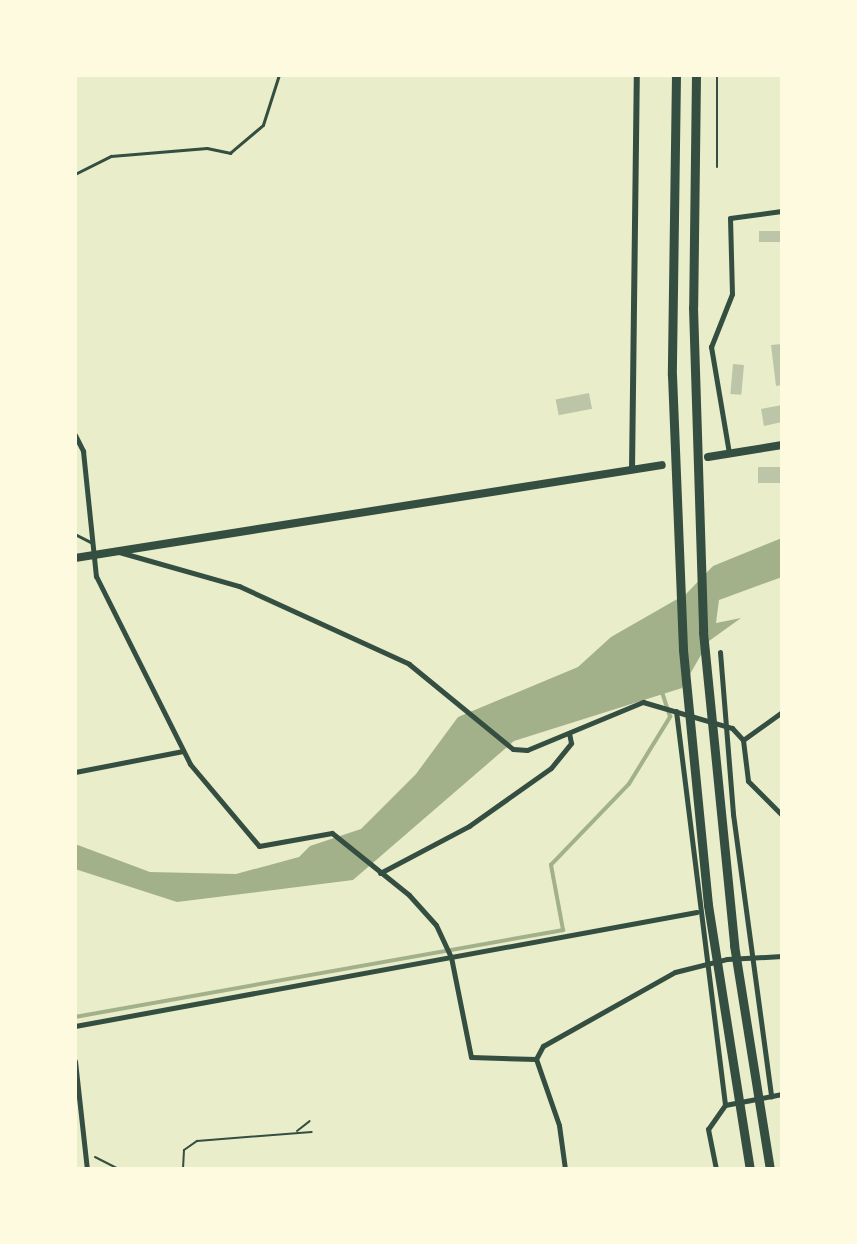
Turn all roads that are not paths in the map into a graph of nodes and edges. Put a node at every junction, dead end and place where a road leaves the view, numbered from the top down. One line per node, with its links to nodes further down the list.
1 (279, 75): 5 (lane)
2 (637, 75): 12 (street)
3 (676, 75): 42 (highway)
4 (696, 75): 43 (highway)
5 (75, 174)
6 (782, 211): 9 (street)
7 (75, 435): 14 (street)
8 (782, 445): 9 (main road)
9 (729, 453): 10 (main road)
10 (708, 457)
11 (662, 465): 12 (main road)
12 (632, 470): 15 (main road)
13 (75, 534): 14 (lane)
14 (92, 542): 16 (street)
15 (119, 552): 16 (main road); 22 (street)
16 (90, 556): 17 (main road); 24 (street)
17 (75, 558)
18 (720, 652): 21 (street)
19 (676, 711): 21 (street); 22 (street); 28 (street)
20 (782, 712): 23 (street)
21 (726, 726): 23 (street); 31 (street)
22 (569, 733): 27 (street)
23 (743, 740): 26 (street)
24 (183, 751): 25 (street); 27 (street)
25 (75, 772)
26 (782, 815)
27 (378, 872): 30 (street)
28 (697, 912): 30 (street); 32 (street)
29 (782, 956): 31 (street)
30 (451, 957): 33 (street); 34 (street)
31 (750, 957): 32 (street); 37 (street)
32 (703, 963): 34 (street); 38 (street)
33 (75, 1026)
34 (536, 1059): 40 (street)
35 (75, 1061): 39 (street)
36 (782, 1094): 37 (street)
37 (771, 1096): 38 (street)
38 (725, 1105): 41 (street)
39 (87, 1169)
40 (565, 1169)
41 (716, 1169)
42 (750, 1169)
43 (770, 1169)

